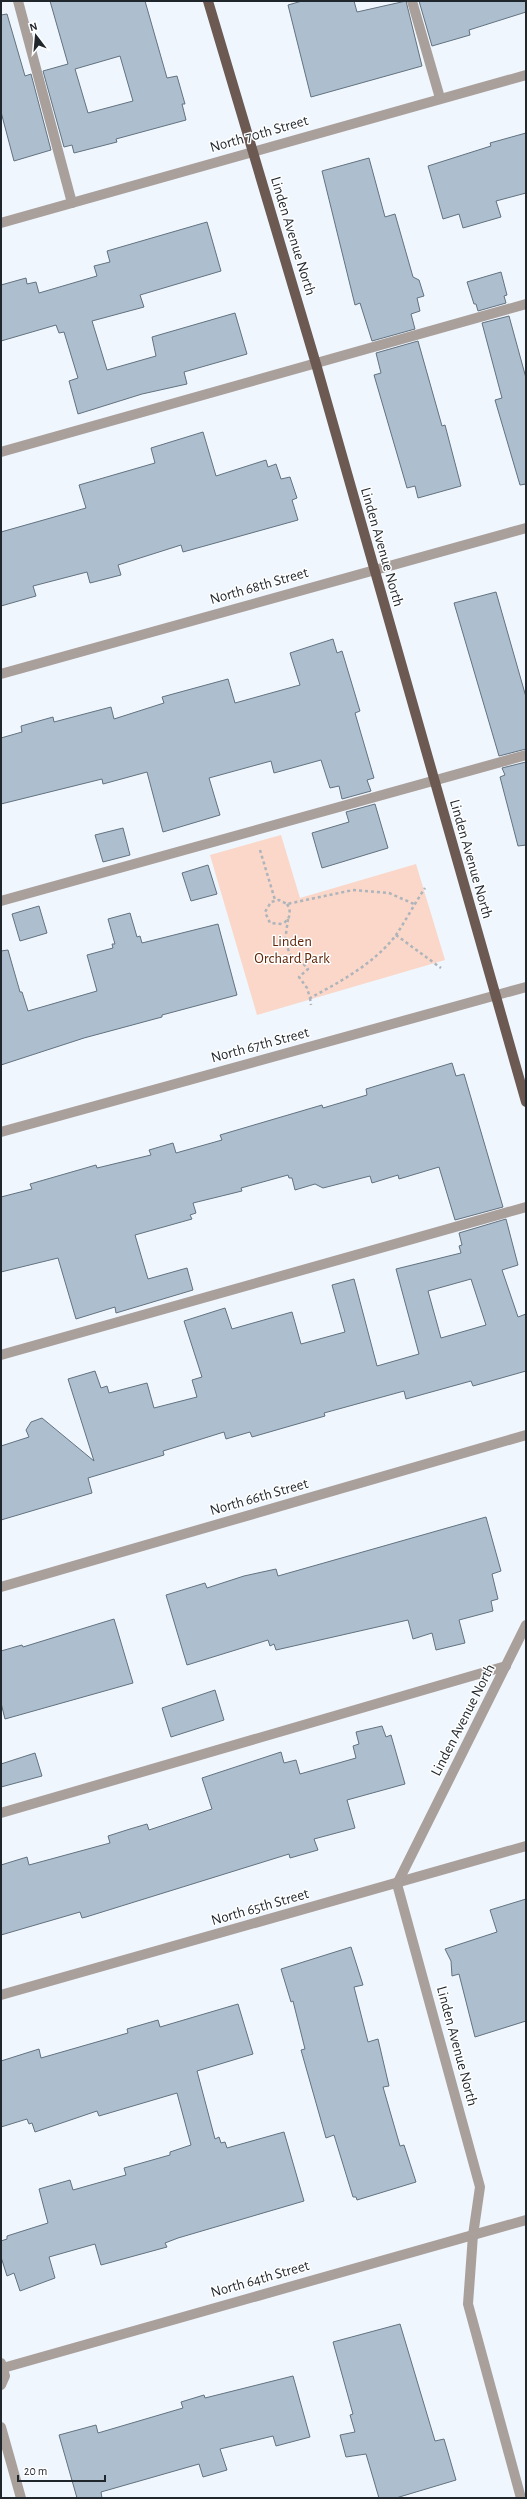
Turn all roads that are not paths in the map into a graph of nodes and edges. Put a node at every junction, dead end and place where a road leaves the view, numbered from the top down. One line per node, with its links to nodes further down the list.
1 (18, 1): 7 (street)
2 (208, 1): 6 (main road, Linden Avenue North)
3 (412, 1): 5 (street)
4 (526, 75): 5 (street, North 70th Street)
5 (440, 98): 6 (street, North 70th Street)
6 (252, 152): 7 (street, North 70th Street); 10 (main road, Linden Avenue North)
7 (72, 203): 8 (street, North 70th Street)
8 (1, 223)
9 (526, 304): 10 (street)
10 (316, 364): 11 (street); 13 (main road, Linden Avenue North)
11 (1, 452)
12 (526, 528): 13 (street, North 68th Street)
13 (373, 571): 14 (street, North 68th Street); 16 (main road, Linden Avenue North)
14 (1, 674)
15 (526, 755): 16 (street)
16 (433, 780): 17 (street); 19 (main road, Linden Avenue North)
17 (1, 901)
18 (526, 987): 19 (street, North 67th Street)
19 (495, 996): 20 (main road, Linden Avenue North); 21 (street, North 67th Street)
20 (526, 1102)
21 (1, 1132)
22 (526, 1207): 23 (street)
23 (1, 1355)
24 (526, 1436): 25 (street, North 66th Street)
25 (1, 1587)
26 (526, 1625): 27 (street, Linden Avenue North)
27 (506, 1666): 28 (street); 30 (street, Linden Avenue North)
28 (1, 1813)
29 (526, 1846): 30 (street, North 65th Street)
30 (397, 1884): 31 (street, North 65th Street); 33 (street, Linden Avenue North)
31 (1, 1995)
32 (526, 2220): 33 (street, North 64th Street)
33 (473, 2235): 34 (street, North 64th Street); 38 (street, Linden Avenue North)
34 (2, 2366): 35 (street)
35 (1, 2385)
36 (1, 2427): 37 (street)
37 (21, 2498)
38 (521, 2498)

